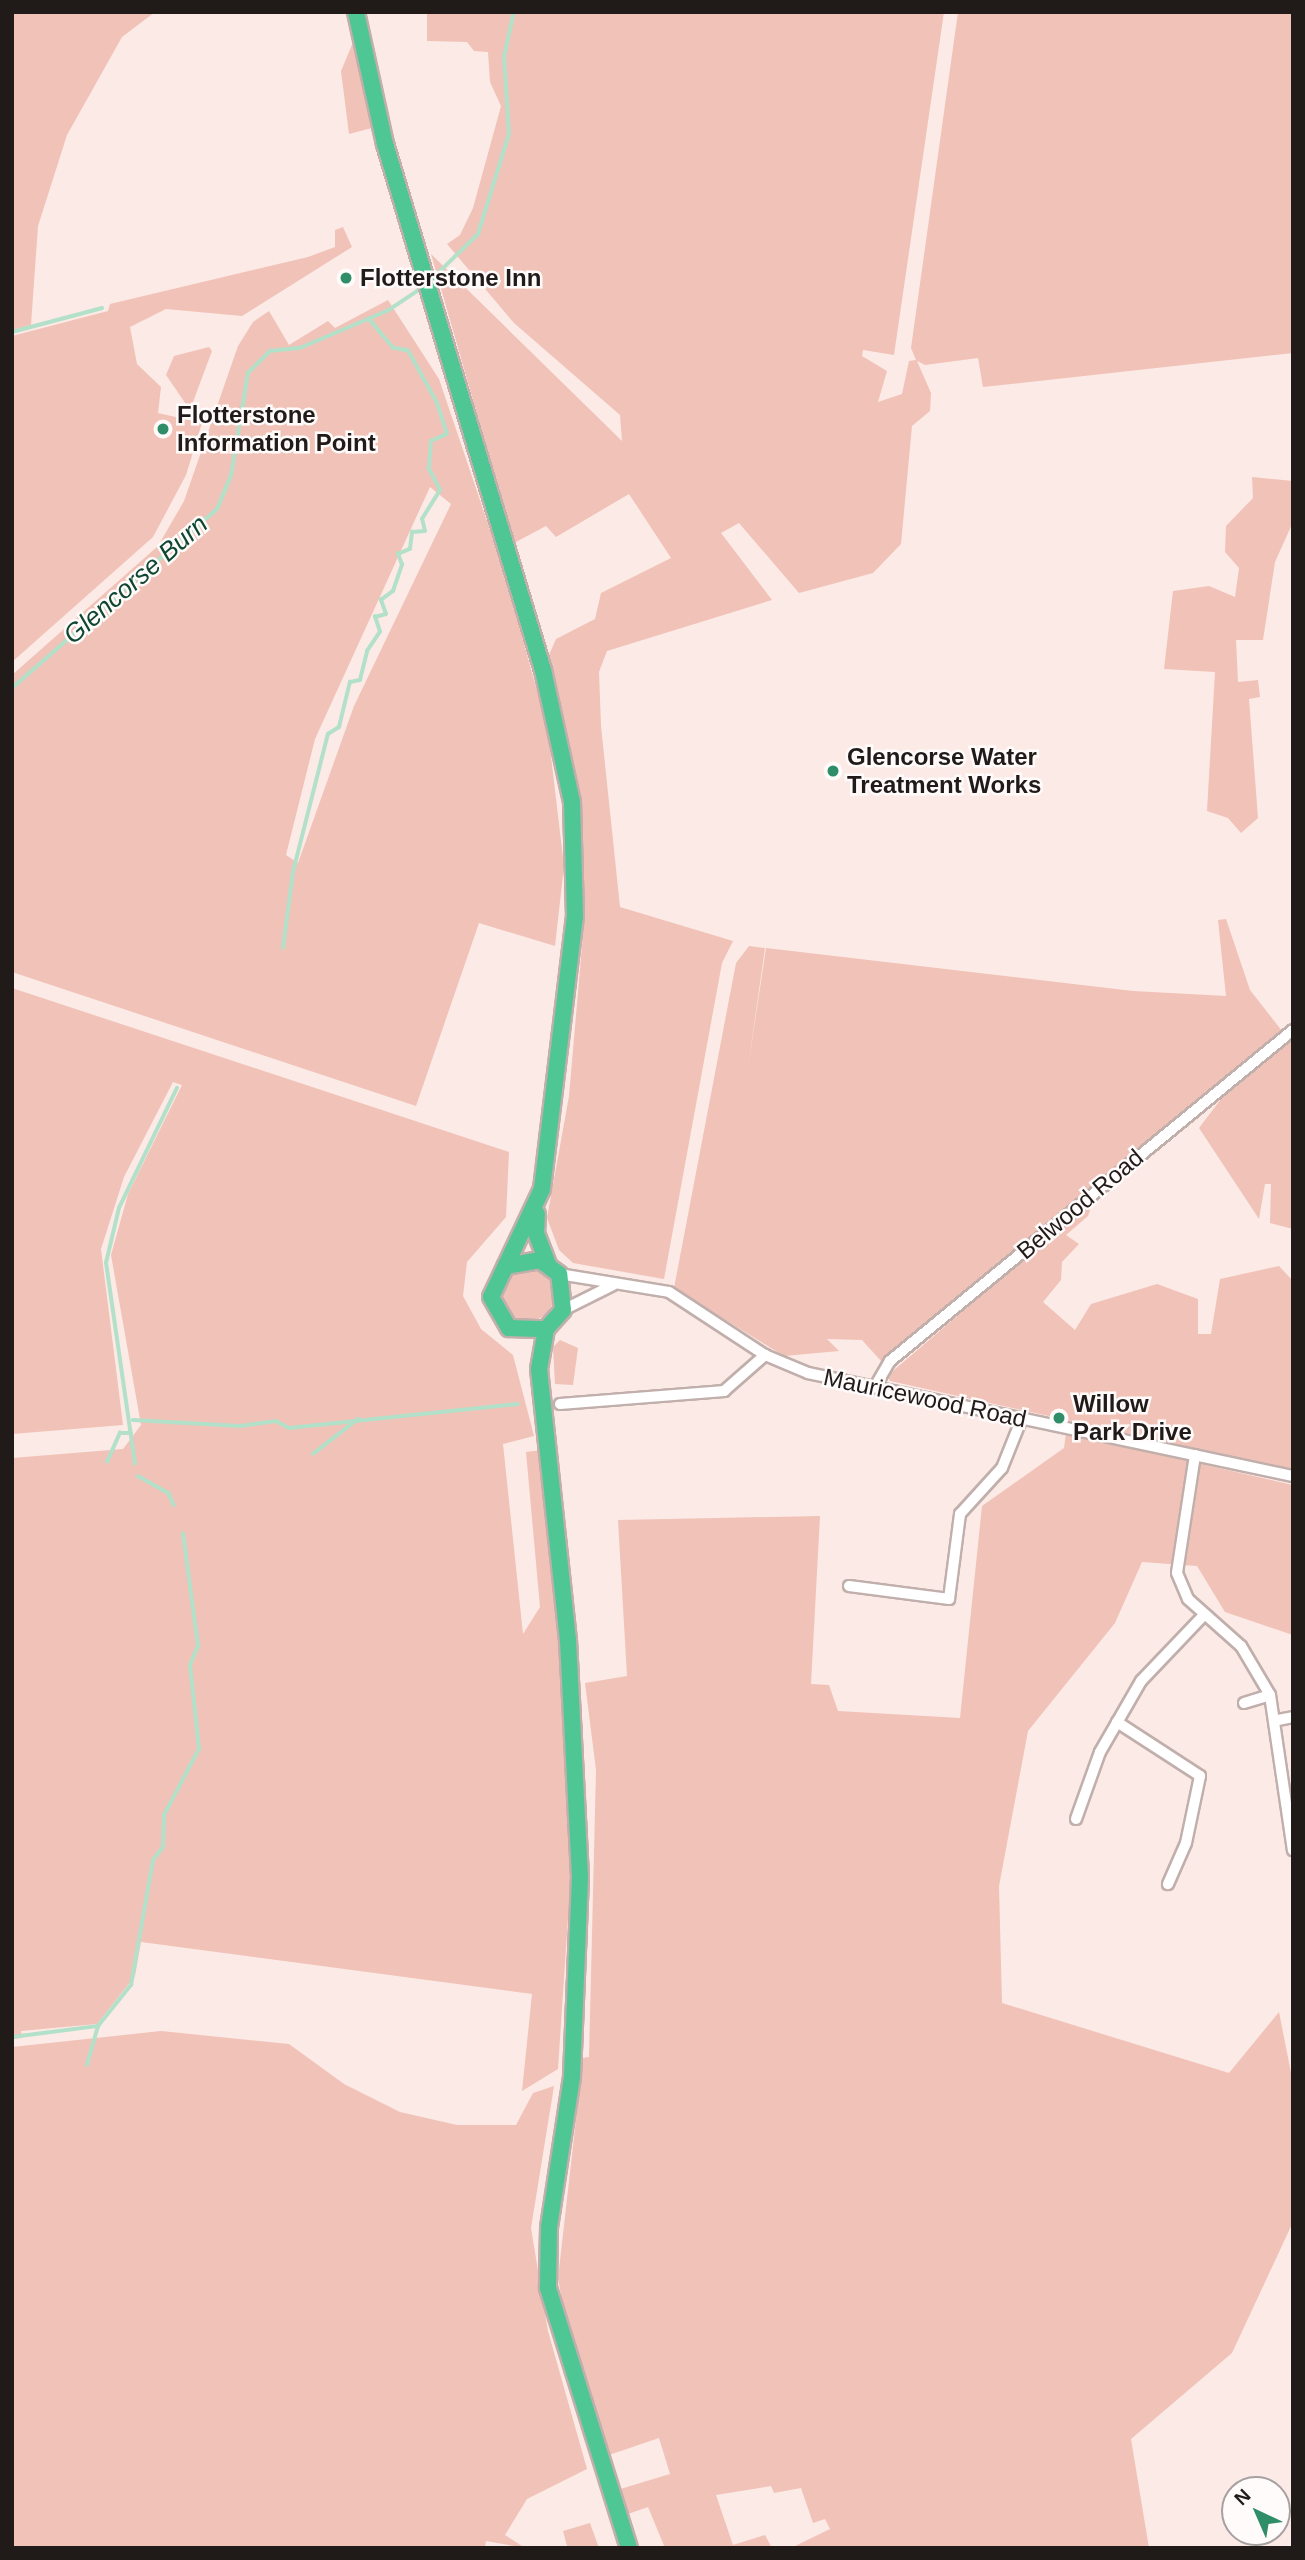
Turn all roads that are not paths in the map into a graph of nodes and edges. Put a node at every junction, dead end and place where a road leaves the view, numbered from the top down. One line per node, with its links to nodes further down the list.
1 (356, 12): 3 (highway)
2 (1293, 1030): 12 (street, Belwood Road)
3 (537, 1208): 4 (highway); 5 (highway)
4 (506, 1266): 5 (highway); 9 (highway)
5 (554, 1269): 6 (street, Mauricewood Road); 7 (highway)
6 (616, 1284): 7 (street); 10 (street, Mauricewood Road)
7 (564, 1310): 8 (highway)
8 (546, 1329): 9 (highway); 11 (highway)
9 (521, 1332): 11 (highway)
10 (765, 1355): 12 (street, Mauricewood Road); 13 (street)
11 (539, 1368): 28 (highway)
12 (876, 1385): 14 (street, Mauricewood Road)
13 (560, 1404)
14 (1021, 1419): 15 (street, Mauricewood Road); 17 (street)
15 (1195, 1455): 16 (street, Mauricewood Road); 18 (street)
16 (1293, 1476)
17 (849, 1586)
18 (1203, 1616): 19 (street); 23 (street)
19 (1270, 1695): 20 (street); 22 (street)
20 (1244, 1703)
21 (1293, 1717): 22 (street)
22 (1278, 1720): 25 (street)
23 (1117, 1722): 24 (street); 27 (street)
24 (1076, 1819)
25 (1290, 1820): 26 (street)
26 (1293, 1850)
27 (1168, 1884)
28 (628, 2548)

